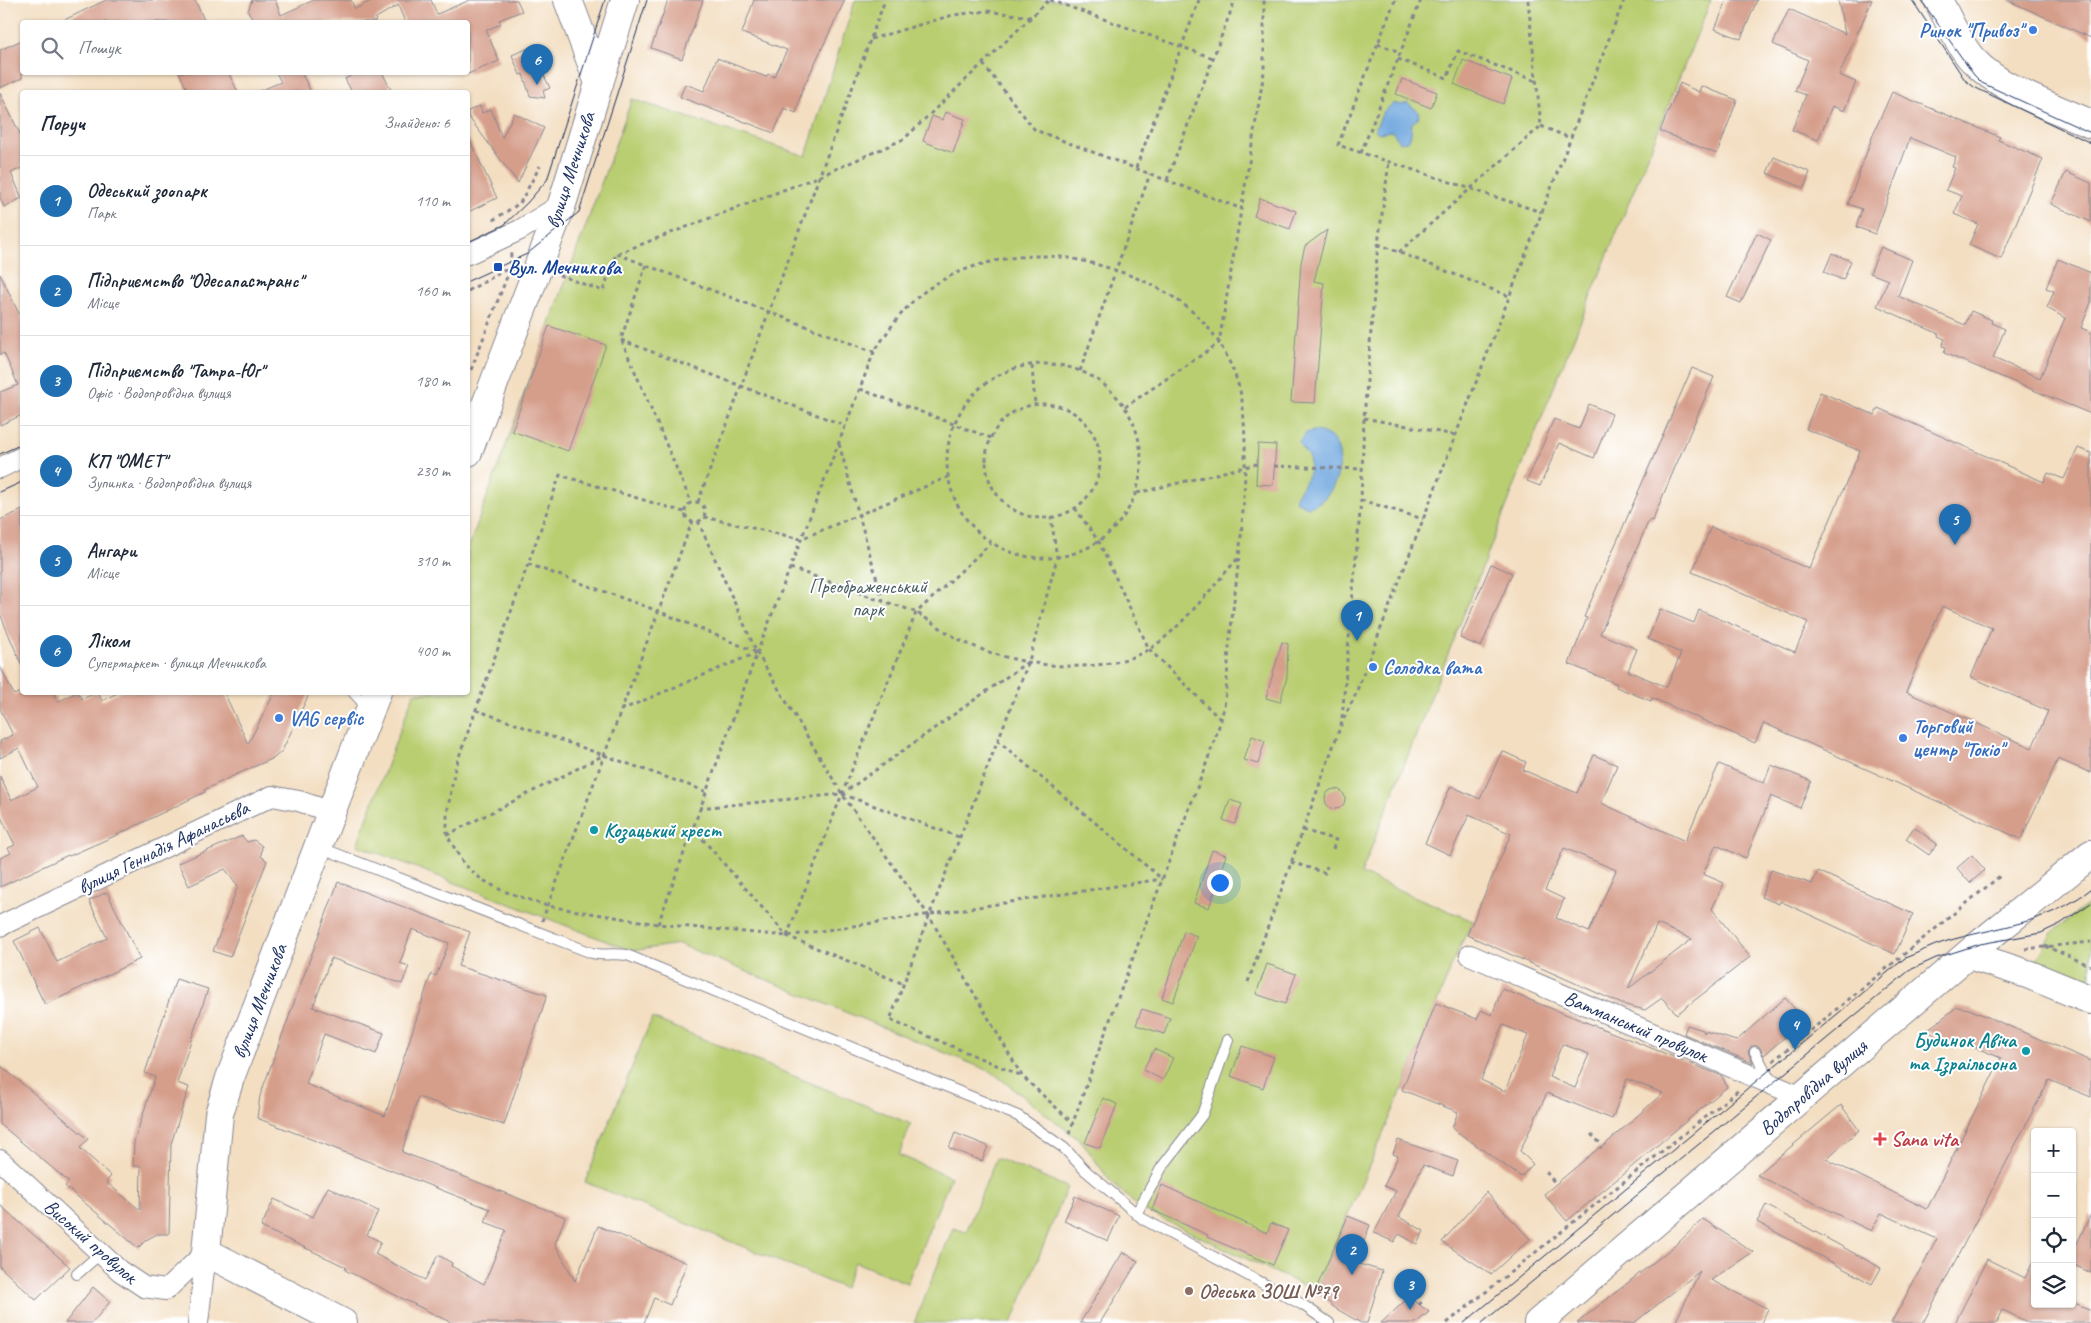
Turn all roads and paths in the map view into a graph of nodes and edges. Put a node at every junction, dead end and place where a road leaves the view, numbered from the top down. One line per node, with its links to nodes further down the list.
1 (568, 0): 22 (main road)
2 (626, 0): 22 (main road, вулиця Мечникова)
3 (885, 0): 14 (path)
4 (1050, 0): 13 (path); 16 (path)
5 (1199, 0): 16 (path)
6 (1235, 0): 18 (path)
7 (1264, 0): 36 (path)
8 (1395, 0): 15 (path)
9 (1421, 0): 17 (path)
10 (1528, 0): 21 (path)
11 (1624, 0): 25 (path)
12 (1938, 0): 23 (main road)
13 (1032, 17): 14 (path); 20 (path)
14 (870, 39): 31 (path)
15 (1378, 44): 17 (path); 26 (path)
16 (1182, 47): 18 (path); 29 (path)
17 (1400, 52): 19 (path)
18 (1212, 58): 32 (path)
19 (1398, 58): 21 (path); 26 (path)
20 (983, 64): 29 (path); 31 (path)
21 (1536, 81): 24 (path)
22 (599, 82): 34 (main road, вулиця Мечникова)
23 (2091, 124)
24 (1541, 126): 25 (path); 33 (path)
25 (1570, 138): 37 (path)
26 (1361, 153): 27 (path)
27 (1388, 162): 33 (path); 40 (path)
28 (540, 166): 35 (path)
29 (1136, 168): 30 (path)
30 (1150, 174): 32 (path); 45 (path)
31 (820, 176): 43 (path); 48 (path)
32 (1166, 180): 36 (path)
33 (1471, 188): 37 (path); 41 (path)
34 (562, 204): 39 (street); 65 (main road, вулиця Мечникова)
35 (514, 207): 38 (path); 39 (path)
36 (1242, 209): 50 (path)
37 (1542, 212): 47 (path)
38 (486, 225)
39 (512, 234): 42 (street); 53 (path)
40 (1378, 244): 41 (path); 59 (path)
41 (1399, 252): 47 (path)
42 (470, 253)
43 (616, 254): 44 (path); 46 (path)
44 (646, 265): 48 (path); 49 (path)
45 (1115, 270): 50 (path); 51 (path); 54 (path)
46 (602, 291)
47 (1509, 296): 62 (path)
48 (769, 312): 51 (path); 55 (path)
49 (621, 339): 55 (path); 75 (path)
50 (1219, 342): 58 (path); 69 (path)
51 (874, 352): 56 (path)
52 (1032, 366): 54 (path); 57 (path); 60 (path)
53 (472, 370)
54 (1080, 371): 58 (path)
55 (742, 386): 61 (path); 76 (path)
56 (860, 389): 60 (path); 61 (path)
57 (1035, 406): 63 (path); 77 (path)
58 (1125, 408): 73 (path)
59 (1364, 418): 62 (path); 71 (path)
60 (954, 424): 63 (path); 72 (path)
61 (846, 426): 64 (path)
62 (1455, 435): 82 (path)
63 (991, 438): 81 (path)
64 (839, 443): 79 (path); 85 (path)
65 (470, 447)
66 (20, 458): 70 (street)
67 (1257, 464): 69 (path)
68 (1274, 466): 71 (path)
69 (1244, 467): 73 (path); 89 (path)
70 (0, 468)
71 (1362, 469): 74 (path)
72 (948, 477): 79 (path); 87 (path)
73 (1137, 493): 86 (path)
74 (1361, 500): 82 (path); 102 (path)
75 (691, 502): 76 (path); 78 (path)
76 (698, 502): 80 (path)
77 (1075, 508): 81 (path); 86 (path)
78 (684, 512): 84 (path); 90 (path)
79 (859, 515): 85 (path); 92 (path)
80 (704, 517): 83 (path); 85 (path)
81 (1051, 517): 88 (path)
82 (1423, 519): 102 (path)
83 (698, 521): 84 (path); 96 (path)
84 (692, 522): 93 (path)
85 (801, 539): 91 (path)
86 (1099, 542): 88 (path); 95 (path)
87 (991, 543): 88 (path); 94 (path)
88 (1057, 558): 97 (path)
89 (1239, 558): 95 (path); 101 (path)
90 (528, 564): 93 (path); 99 (path)
91 (790, 568): 92 (path); 96 (path)
92 (883, 601): 94 (path)
93 (658, 611): 96 (path); 100 (path)
94 (916, 613): 97 (path); 106 (path)
95 (1149, 649): 97 (path); 101 (path)
96 (757, 653): 100 (path); 105 (path); 106 (path)
97 (1029, 661): 103 (path); 106 (path)
98 (367, 699): 108 (main road, вулиця Мечникова)
99 (476, 710): 104 (path); 111 (path)
100 (621, 710): 104 (path)
101 (1221, 720): 119 (path)
102 (1342, 722): 110 (path)
103 (997, 740): 112 (path); 119 (path)
104 (605, 755): 105 (path); 111 (path); 120 (path)
105 (705, 791): 107 (path)
106 (842, 794): 107 (path); 112 (path); 121 (path); 125 (path)
107 (699, 808): 109 (path)
108 (331, 812): 113 (main road, вулиця Мечникова); 123 (street, вулиця Геннадія Афанасьєва)
109 (692, 827): 122 (path); 125 (path)
110 (1303, 830): 114 (path); 116 (path)
111 (447, 835): 120 (path)
112 (959, 837): 121 (path)
113 (318, 847): 124 (lane); 146 (main road, вулиця Мечникова)
114 (1333, 849)
115 (2091, 854): 128 (main road, Водопровідна вулиця)
116 (1291, 862): 117 (path); 130 (path)
117 (1327, 866)
118 (2000, 876): 136 (path)
119 (1162, 879): 121 (path); 138 (path)
120 (548, 906): 122 (path); 124 (path)
121 (929, 916): 125 (path); 131 (path); 135 (path)
122 (658, 924): 125 (path)
123 (0, 926)
124 (537, 932): 141 (lane)
125 (788, 936): 131 (path)
126 (2091, 940): 129 (path)
127 (1470, 955): 136 (street, Ватманський провулок)
128 (1969, 955): 132 (main road); 137 (main road, Водопровідна вулиця)
129 (2091, 966)
130 (1248, 982)
131 (904, 984): 135 (path)
132 (2091, 1000)
133 (1228, 1040): 145 (lane)
134 (1755, 1052): 136 (lane)
135 (1022, 1076): 138 (path)
136 (1763, 1077): 137 (street, Ватманський провулок); 155 (path)
137 (1801, 1097): 151 (main road, Водопровідна вулиця)
138 (1073, 1123): 141 (path)
139 (1591, 1134): 140 (path)
140 (1602, 1146)
141 (1064, 1148): 145 (lane)
142 (0, 1160): 147 (street, Високий провулок)
143 (1546, 1172): 144 (path)
144 (1556, 1184)
145 (1136, 1214): 154 (lane)
146 (206, 1252): 147 (street, Високий провулок); 152 (street, вулиця Мечникова); 153 (main road)
147 (101, 1253): 148 (lane)
148 (77, 1274)
149 (1422, 1301): 150 (path)
150 (1419, 1305)
151 (1541, 1322)
152 (198, 1323)
153 (343, 1323)
154 (1329, 1323)
155 (1447, 1323)

